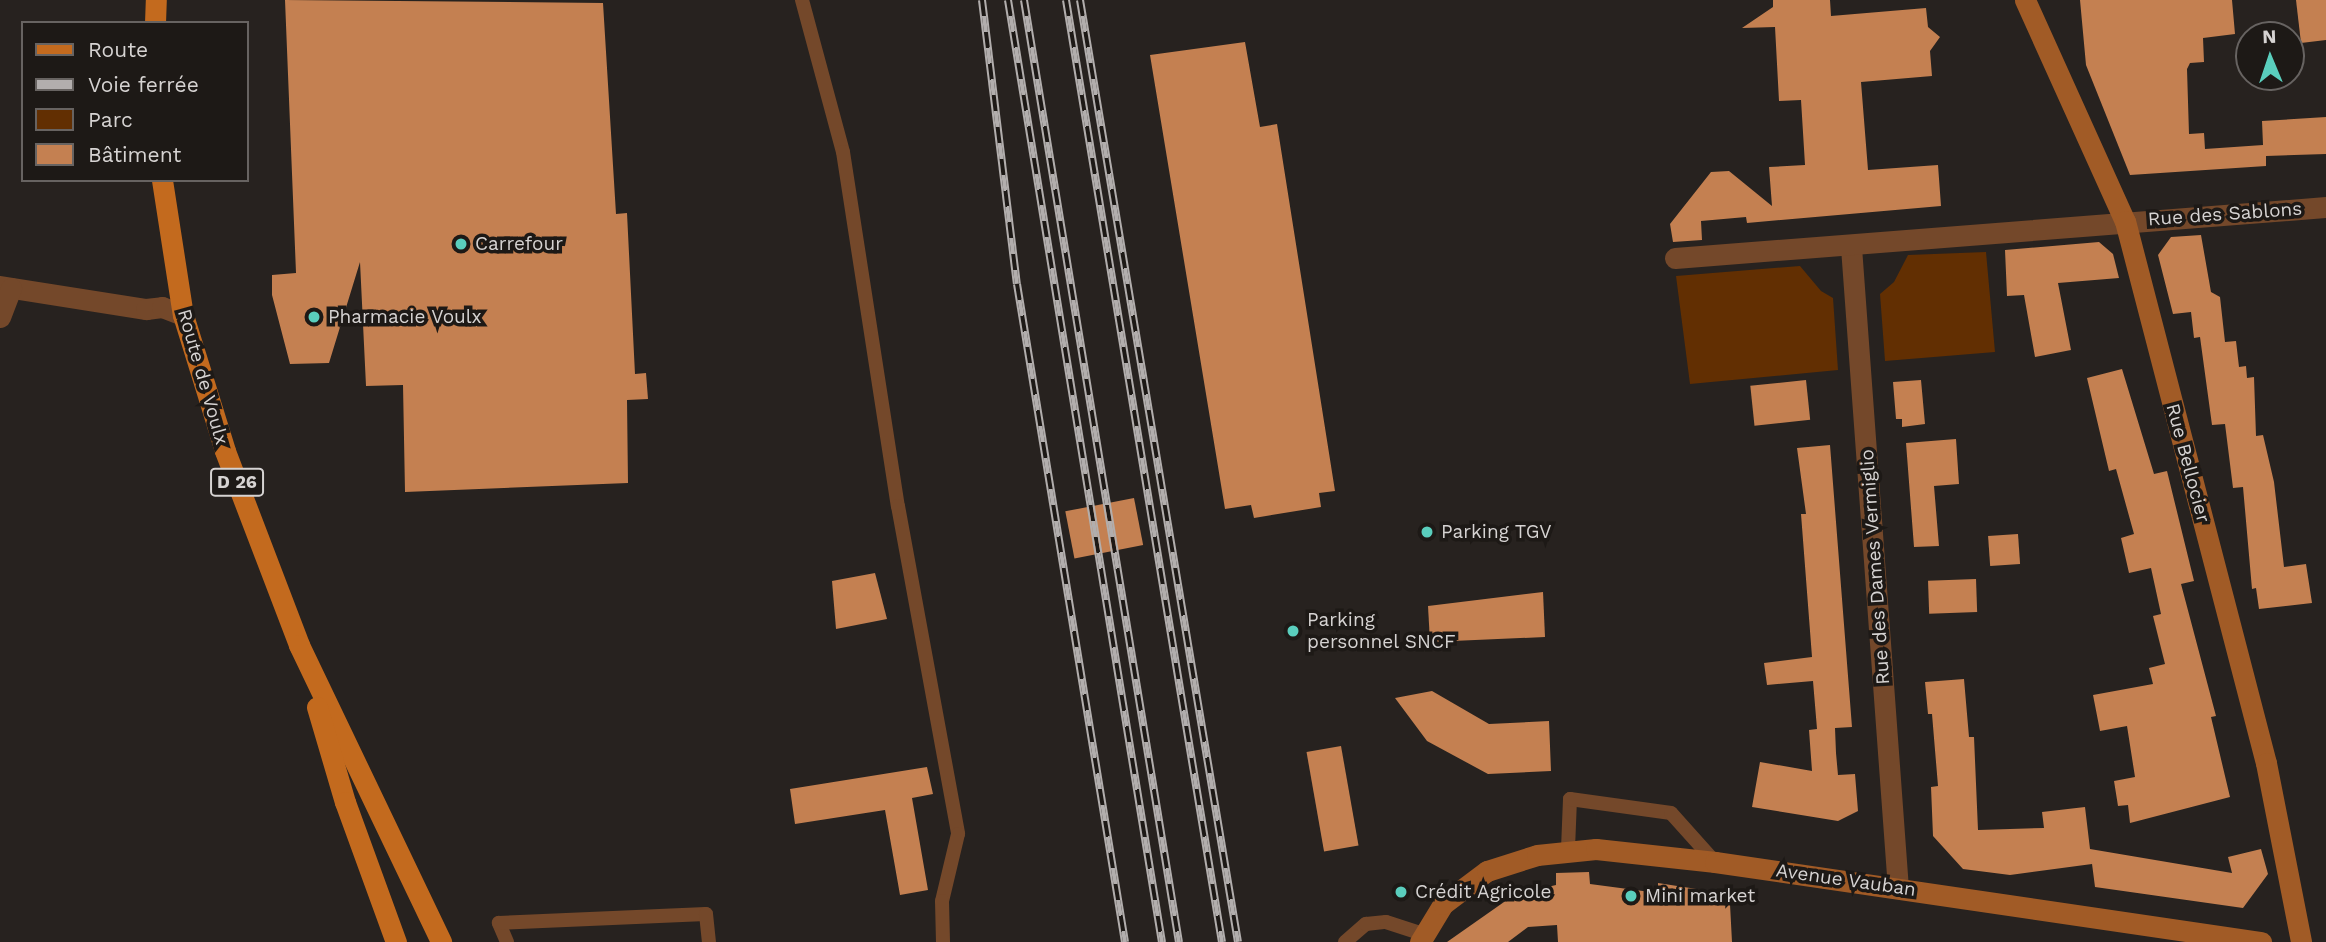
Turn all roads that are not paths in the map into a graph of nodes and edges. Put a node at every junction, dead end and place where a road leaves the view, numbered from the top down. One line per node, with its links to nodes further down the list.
1 (156, 0): 4 (main road)
2 (802, 0): 22 (lane)
3 (2025, 0): 7 (street, Rue Bellocier)
4 (155, 21)
5 (162, 182): 11 (main road, Route de Voulx / D 26)
6 (2326, 207): 7 (street, Rue des Sablons)
7 (2125, 222): 8 (street); 25 (street, Rue Bellocier)
8 (1851, 247): 9 (street); 16 (street, Rue des Dames Vermiglio)
9 (1675, 258)
10 (5, 287): 11 (street); 12 (street)
11 (183, 316): 13 (main road, Route de Voulx / D 26)
12 (0, 317)
13 (299, 645): 18 (main road, Route de Voulx / D 26); 19 (main road, Route de Voulx / D 26)
14 (1568, 849): 15 (street, Avenue Vauban); 15 (lane); 17 (street, Avenue Vauban)
15 (1715, 862): 16 (street, Avenue Vauban)
16 (1898, 888): 24 (street, Avenue Vauban)
17 (1421, 938): 23 (lane)
18 (396, 942)
19 (441, 942)
20 (507, 942): 21 (lane)
21 (709, 942)
22 (943, 942)
23 (1345, 942)
24 (2261, 942)
25 (2301, 942)

